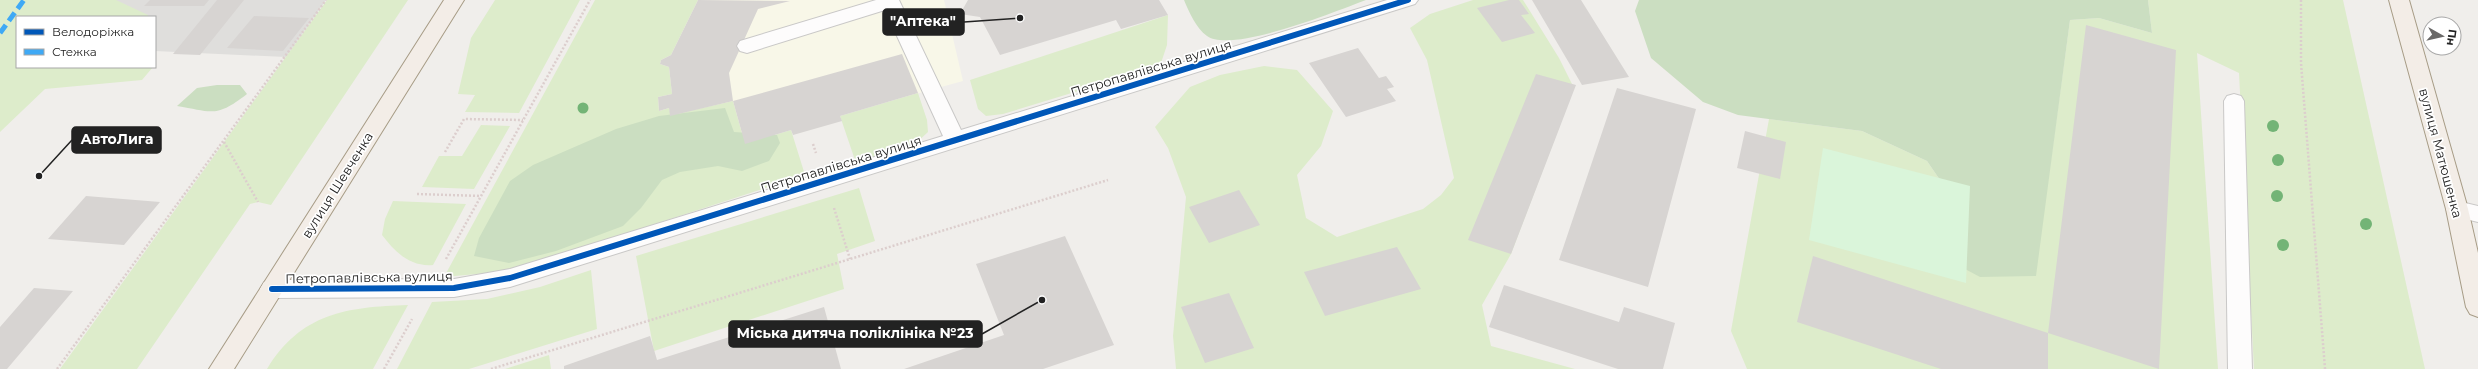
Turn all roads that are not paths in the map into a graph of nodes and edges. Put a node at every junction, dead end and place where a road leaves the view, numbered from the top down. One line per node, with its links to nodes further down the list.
1 (454, 0): 8 (main road, вулиця Шевченка)
2 (1408, 0): 6 (street, Петропавлівська вулиця)
3 (2399, 0): 7 (main road, вулиця Матюшенка)
4 (747, 46): 6 (street)
5 (2234, 101): 11 (street)
6 (955, 140): 8 (street, Петропавлівська вулиця)
7 (2468, 212): 9 (main road, вулиця Матюшенка)
8 (272, 289): 10 (main road, вулиця Шевченка)
9 (2478, 307)
10 (221, 369)
11 (2240, 369)

